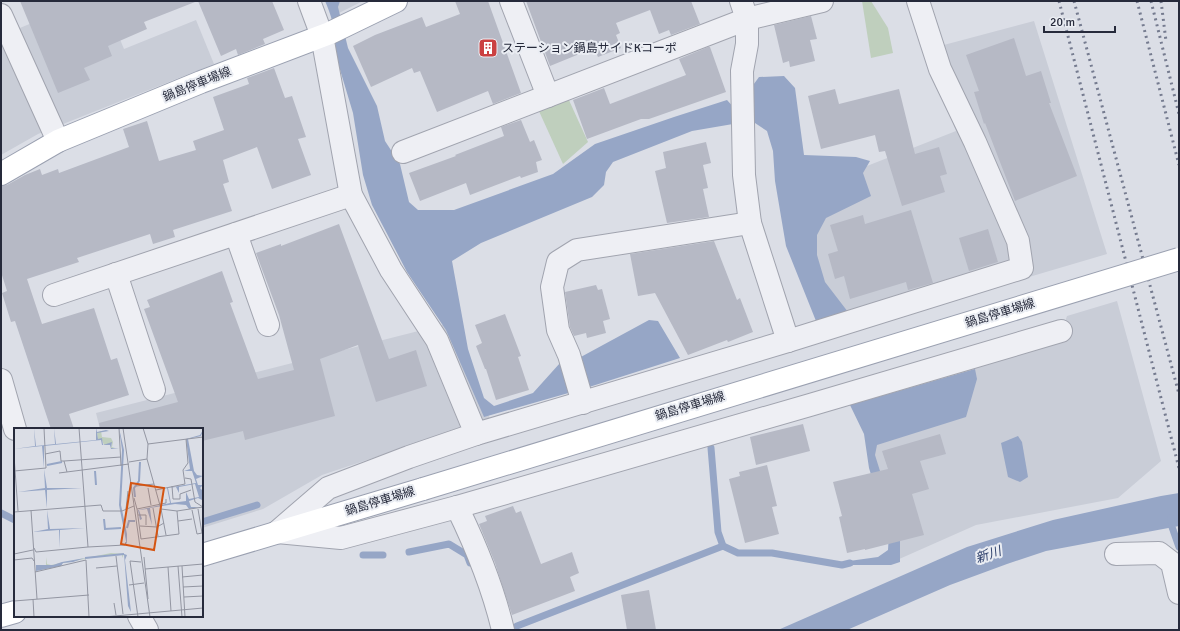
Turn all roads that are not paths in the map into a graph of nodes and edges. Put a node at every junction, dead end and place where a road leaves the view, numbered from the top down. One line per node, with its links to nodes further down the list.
1 (309, 1): 8 (street)
2 (396, 1): 8 (main road, 鍋島停車場線)
3 (511, 1): 9 (street)
4 (822, 1): 6 (street)
5 (918, 1): 21 (street)
6 (744, 10): 9 (street); 14 (street)
7 (1, 15): 10 (street)
8 (334, 32): 10 (main road, 鍋島停車場線); 13 (street)
9 (548, 96): 11 (street)
10 (58, 141): 12 (main road, 鍋島停車場線)
11 (403, 152)
12 (1, 174)
13 (351, 195): 15 (street); 26 (street)
14 (750, 223): 21 (street); 24 (street)
15 (236, 234): 17 (street); 19 (street)
16 (1179, 259): 28 (main road, 鍋島停車場線, bridge)
17 (116, 274): 18 (street); 23 (street)
18 (54, 295)
19 (268, 324)
20 (1061, 331): 27 (street)
21 (788, 341): 24 (street)
22 (1, 380): 25 (street)
23 (154, 390)
24 (582, 400): 26 (street)
25 (15, 428)
26 (476, 434): 28 (street)
27 (458, 507): 28 (street); 36 (street)
28 (277, 532): 30 (main road, 鍋島停車場線)
29 (1116, 554): 31 (street)
30 (203, 555)
31 (1179, 593)
32 (14, 612): 33 (main road)
33 (1, 616)
34 (140, 617): 35 (street)
35 (147, 630)
36 (503, 630)

